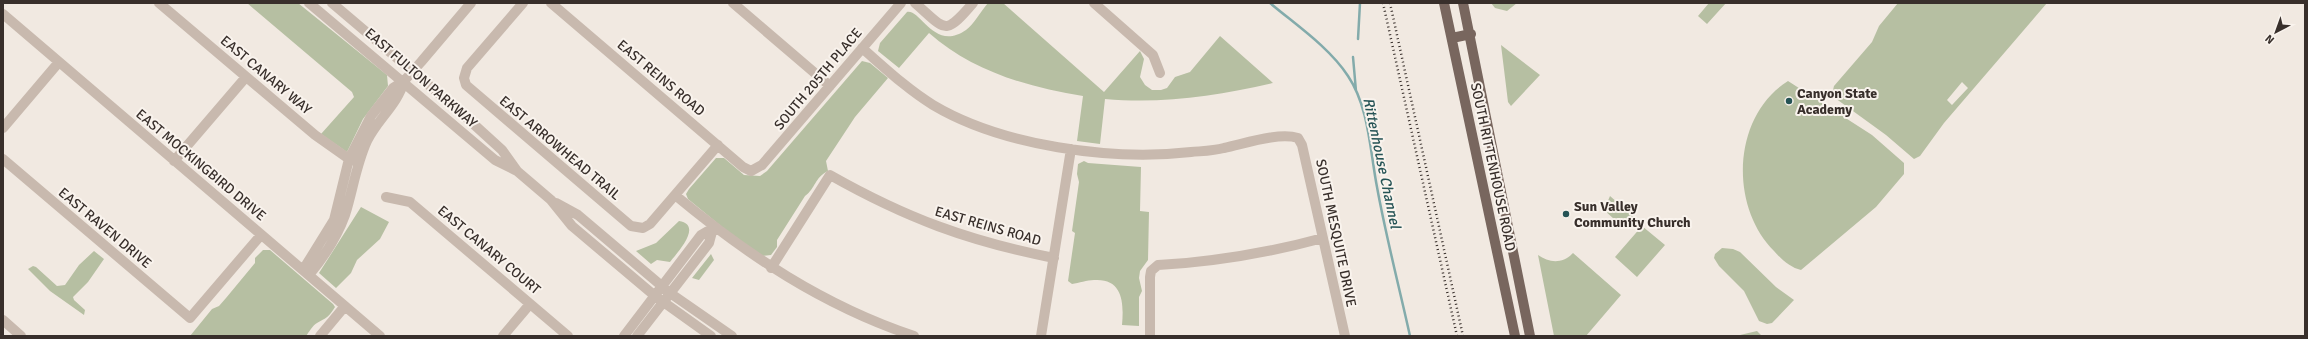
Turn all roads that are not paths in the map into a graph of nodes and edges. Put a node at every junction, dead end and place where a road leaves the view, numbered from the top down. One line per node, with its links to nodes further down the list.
1 (159, 3): 21 (street, EAST CANARY WAY)
2 (309, 3): 22 (street, EAST FULTON PARKWAY)
3 (332, 3): 19 (street, EAST FULTON PARKWAY)
4 (471, 3): 19 (street)
5 (523, 3): 32 (street, EAST ARROWHEAD TRAIL)
6 (551, 3): 25 (street, EAST REINS ROAD)
7 (733, 3): 23 (street)
8 (901, 3): 17 (street, SOUTH 205TH PLACE)
9 (915, 3): 10 (street)
10 (973, 3)
11 (1094, 3): 20 (street)
12 (1444, 3): 16 (main road, SOUTH RITTENHOUSE ROAD)
13 (1463, 3): 15 (main road, SOUTH RITTENHOUSE ROAD)
14 (3, 14): 18 (street, EAST MOCKINGBIRD DRIVE)
15 (1471, 34): 16 (main road); 62 (main road, SOUTH RITTENHOUSE ROAD)
16 (1452, 38): 61 (main road, SOUTH RITTENHOUSE ROAD)
17 (862, 48): 23 (street, SOUTH 205TH PLACE); 26 (street)
18 (59, 62): 24 (street); 29 (street, EAST MOCKINGBIRD DRIVE)
19 (412, 71): 22 (street); 31 (street, EAST FULTON PARKWAY)
20 (1160, 72)
21 (246, 77): 28 (street, EAST CANARY WAY); 29 (street)
22 (404, 82): 28 (street); 31 (street, EAST FULTON PARKWAY)
23 (830, 86): 30 (street, SOUTH 205TH PLACE)
24 (3, 128)
25 (718, 145): 30 (street, EAST REINS ROAD); 32 (street)
26 (1071, 149): 37 (street, SOUTH MESQUITE DRIVE); 38 (street)
27 (3, 159): 36 (street, EAST RAVEN DRIVE)
28 (354, 160): 40 (street)
29 (174, 161): 36 (street, EAST MOCKINGBIRD DRIVE)
30 (754, 170)
31 (517, 171): 34 (street, EAST FULTON PARKWAY)
32 (674, 195): 35 (street)
33 (386, 197): 45 (street, EAST CANARY COURT)
34 (551, 200): 41 (street, EAST FULTON PARKWAY); 43 (street, EAST FULTON PARKWAY)
35 (713, 228): 39 (street); 41 (street); 42 (street)
36 (261, 235): 40 (street, EAST MOCKINGBIRD DRIVE)
37 (1323, 238): 59 (street); 60 (street, SOUTH MESQUITE DRIVE)
38 (1054, 258): 39 (street, EAST REINS ROAD); 58 (street)
39 (772, 268): 57 (street)
40 (306, 273): 46 (street, EAST MOCKINGBIRD DRIVE)
41 (662, 286): 42 (street, EAST FULTON PARKWAY); 43 (street)
42 (670, 293): 44 (street); 56 (street, EAST FULTON PARKWAY)
43 (655, 296): 44 (street, EAST FULTON PARKWAY); 53 (street)
44 (663, 302): 54 (street); 55 (street, EAST FULTON PARKWAY)
45 (530, 304): 51 (street); 52 (street, EAST CANARY COURT)
46 (345, 306): 49 (street); 50 (street, EAST MOCKINGBIRD DRIVE)
47 (3, 320): 48 (street)
48 (21, 336)
49 (320, 336)
50 (380, 336)
51 (503, 336)
52 (568, 336)
53 (624, 336)
54 (637, 336)
55 (711, 336)
56 (732, 336)
57 (914, 336)
58 (1041, 336)
59 (1150, 336)
60 (1345, 336)
61 (1515, 336)
62 (1530, 336)

